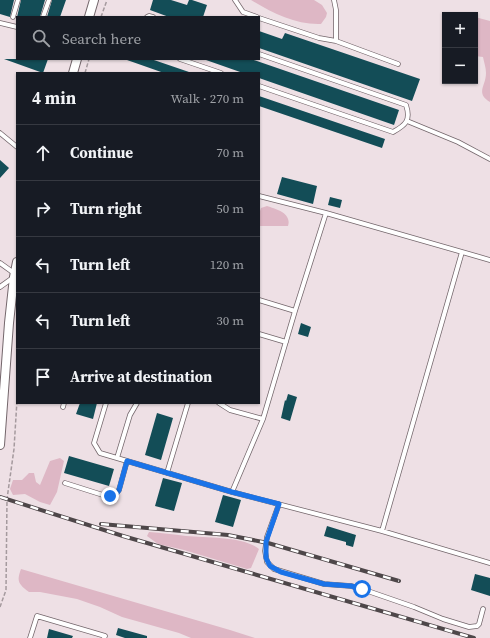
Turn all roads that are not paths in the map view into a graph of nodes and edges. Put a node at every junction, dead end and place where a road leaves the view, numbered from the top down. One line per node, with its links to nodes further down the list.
1 (18, 0): 9 (lane)
2 (49, 0): 6 (lane)
3 (94, 0): 7 (street)
4 (235, 0): 8 (lane)
5 (334, 0): 13 (lane)
6 (43, 16)
7 (89, 16)
8 (255, 16)
9 (13, 17)
10 (260, 18): 13 (lane)
11 (0, 23): 12 (lane)
12 (16, 27)
13 (336, 41): 17 (lane)
14 (260, 54): 21 (lane)
15 (77, 60): 18 (street)
16 (183, 60): 19 (lane)
17 (398, 64)
18 (73, 72)
19 (218, 72)
20 (260, 86): 21 (lane)
21 (407, 121): 24 (lane)
22 (0, 133): 23 (lane)
23 (16, 147)
24 (490, 159)
25 (260, 196): 26 (lane)
26 (326, 213): 27 (lane); 34 (lane)
27 (462, 252): 28 (lane); 49 (lane)
28 (490, 260)
29 (0, 263): 31 (lane)
30 (16, 266): 31 (street)
31 (14, 275): 32 (lane); 42 (street)
32 (0, 287)
33 (260, 300): 34 (lane)
34 (295, 311): 36 (lane)
35 (260, 334): 36 (lane)
36 (286, 342): 41 (lane)
37 (106, 404): 43 (lane)
38 (136, 404): 43 (lane)
39 (188, 404): 45 (lane)
40 (221, 404): 41 (lane)
41 (263, 419): 47 (lane)
42 (0, 445)
43 (117, 458): 44 (lane)
44 (127, 461): 45 (lane); 46 (lane)
45 (168, 473): 47 (lane)
46 (65, 483)
47 (232, 492): 48 (lane)
48 (279, 504): 49 (lane); 51 (lane)
49 (382, 531): 50 (lane)
50 (490, 564)
51 (483, 609)
52 (30, 638): 53 (lane)
53 (104, 638)

